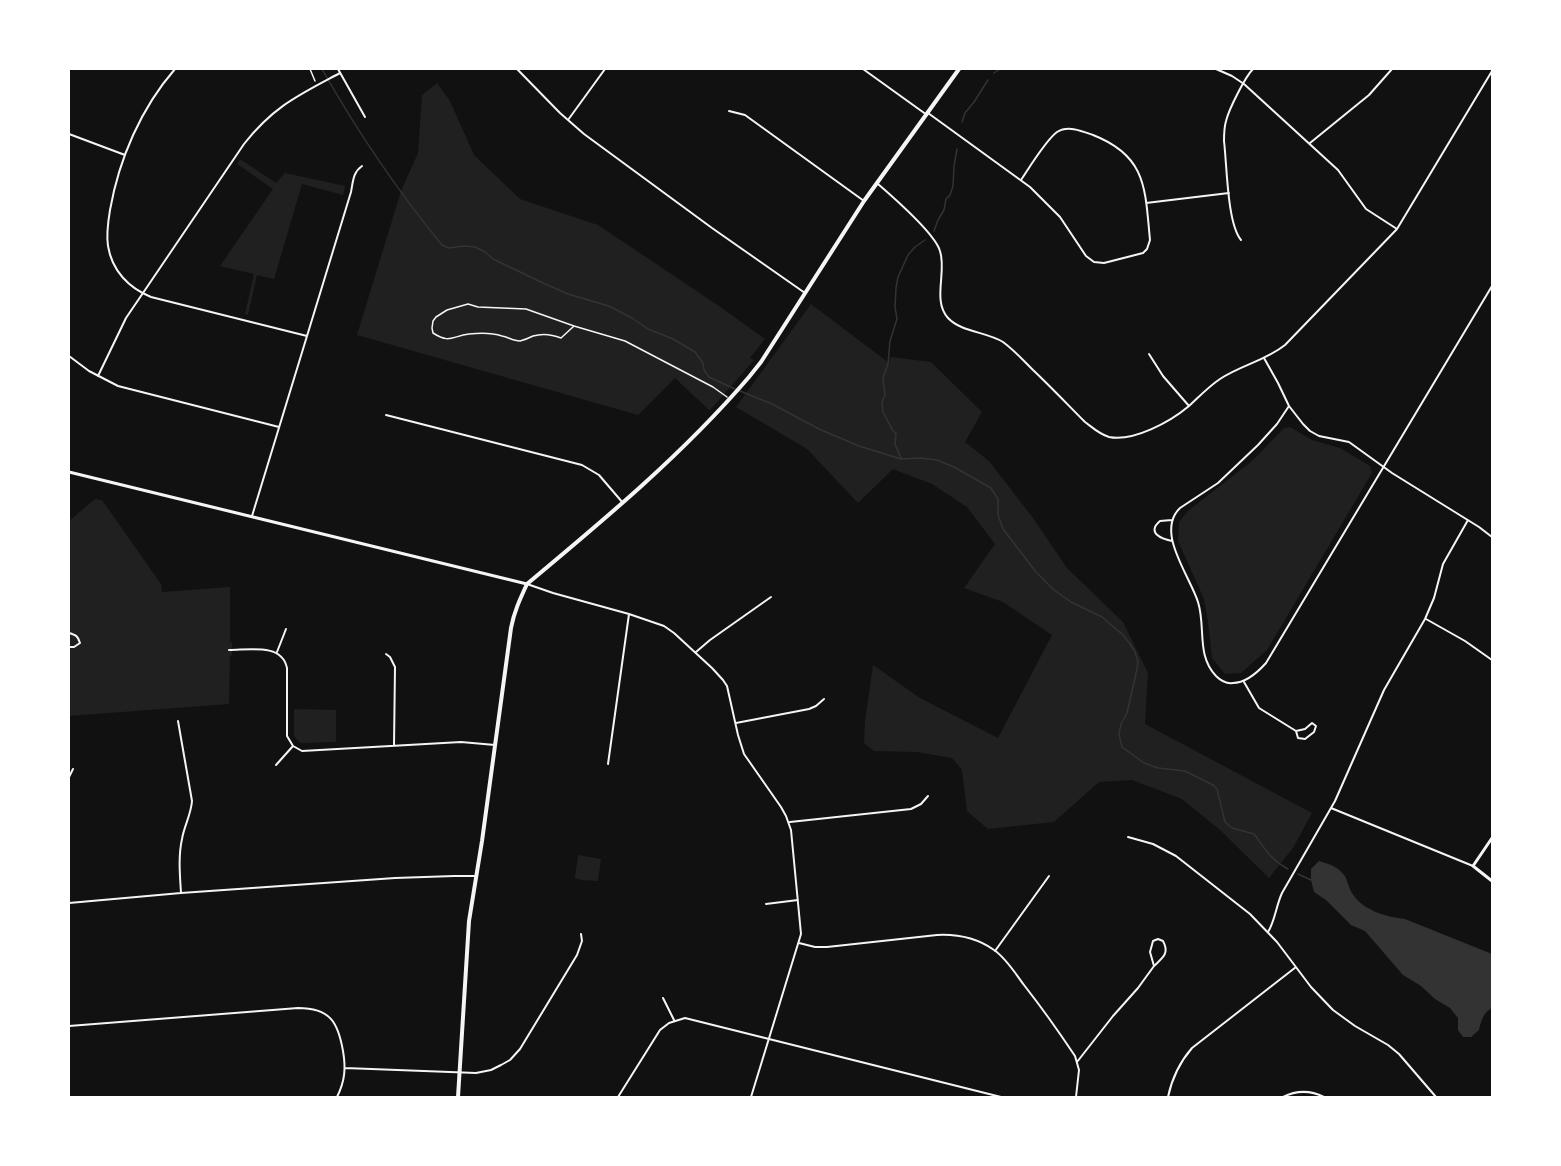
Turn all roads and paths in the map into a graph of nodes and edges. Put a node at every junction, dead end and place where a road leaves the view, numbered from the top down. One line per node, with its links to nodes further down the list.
1 (175, 69): 21 (street)
2 (310, 69): 13 (path)
3 (338, 69): 12 (street)
4 (517, 69): 18 (street)
5 (605, 69): 18 (street)
6 (863, 69): 16 (street)
7 (959, 69): 16 (main road)
8 (1215, 69): 14 (street)
9 (1253, 69): 14 (street)
10 (1392, 69): 20 (street)
11 (1492, 71): 28 (street)
12 (340, 74): 13 (street); 17 (street)
13 (321, 81): 31 (street)
14 (1244, 84): 20 (street); 25 (street)
15 (729, 111): 26 (street)
16 (927, 114): 23 (street); 24 (main road)
17 (364, 117)
18 (568, 121): 32 (street)
19 (69, 134): 21 (street)
20 (1309, 143): 28 (street)
21 (125, 155): 31 (street)
22 (362, 165): 34 (street)
23 (1021, 180): 27 (street); 27 (street)
24 (877, 183): 26 (main road); 40 (street)
25 (1229, 193): 27 (street); 29 (street)
26 (864, 201): 32 (main road)
27 (1146, 203)
28 (1397, 229): 37 (street)
29 (1241, 240)
30 (1492, 286): 44 (street)
31 (142, 293): 34 (street); 38 (street)
32 (805, 293): 39 (main road)
33 (574, 326): 33 (path); 39 (path)
34 (307, 336): 43 (street)
35 (1149, 354): 40 (street)
36 (69, 357): 38 (street)
37 (1264, 358): 40 (street); 41 (street)
38 (98, 376): 43 (street)
39 (731, 398): 46 (main road)
40 (1189, 406)
41 (1289, 406): 44 (street); 48 (street)
42 (386, 416): 46 (street)
43 (279, 427): 47 (street)
44 (1384, 466): 49 (street); 64 (street)
45 (69, 472): 47 (street)
46 (623, 503): 52 (main road)
47 (252, 516): 52 (street)
48 (1172, 520): 51 (street); 51 (street)
49 (1468, 520): 50 (street); 55 (street)
50 (1492, 537)
51 (1172, 542): 64 (street)
52 (527, 584): 54 (street); 69 (main road)
53 (771, 597): 61 (street)
54 (629, 614): 61 (street); 72 (street)
55 (1425, 619): 63 (street); 77 (street)
56 (286, 629): 60 (street)
57 (69, 633): 58 (street)
58 (69, 647)
59 (229, 650): 60 (street)
60 (276, 652): 70 (street)
61 (696, 653): 67 (street)
62 (386, 654): 71 (street)
63 (1492, 660)
64 (1244, 681): 68 (street)
65 (824, 699): 67 (street)
66 (178, 722): 85 (street)
67 (735, 723): 78 (street)
68 (1296, 731): 68 (street)
69 (495, 745): 71 (street); 82 (main road)
70 (293, 746): 71 (street); 73 (street)
71 (394, 746)
72 (608, 764)
73 (276, 765)
74 (73, 769): 75 (street)
75 (69, 777)
76 (928, 796): 78 (street)
77 (1331, 808): 81 (street); 89 (street)
78 (789, 822): 86 (street)
79 (1128, 837): 89 (street)
80 (1492, 838): 81 (street)
81 (1473, 866): 84 (street)
82 (475, 876): 85 (street); 101 (main road)
83 (1049, 876): 92 (street)
84 (1492, 880)
85 (181, 893): 87 (street)
86 (798, 900): 88 (street); 91 (street)
87 (69, 903)
88 (766, 904)
89 (1268, 932): 94 (street)
90 (581, 934): 101 (street)
91 (798, 943): 92 (street); 98 (street)
92 (995, 951): 99 (street)
93 (1154, 966): 93 (street); 99 (street)
94 (1296, 967): 108 (street); 111 (street)
95 (663, 998): 96 (street)
96 (674, 1021): 98 (street); 104 (street)
97 (69, 1026): 100 (street)
98 (769, 1039): 105 (street); 106 (street)
99 (1077, 1062): 107 (street)
100 (345, 1068): 101 (street); 102 (street)
101 (459, 1072): 103 (main road)
102 (337, 1097)
103 (458, 1097)
104 (618, 1097)
105 (751, 1097)
106 (1001, 1097)
107 (1076, 1097)
108 (1168, 1097)
109 (1283, 1097): 110 (street)
110 (1324, 1097)
111 (1436, 1097)

